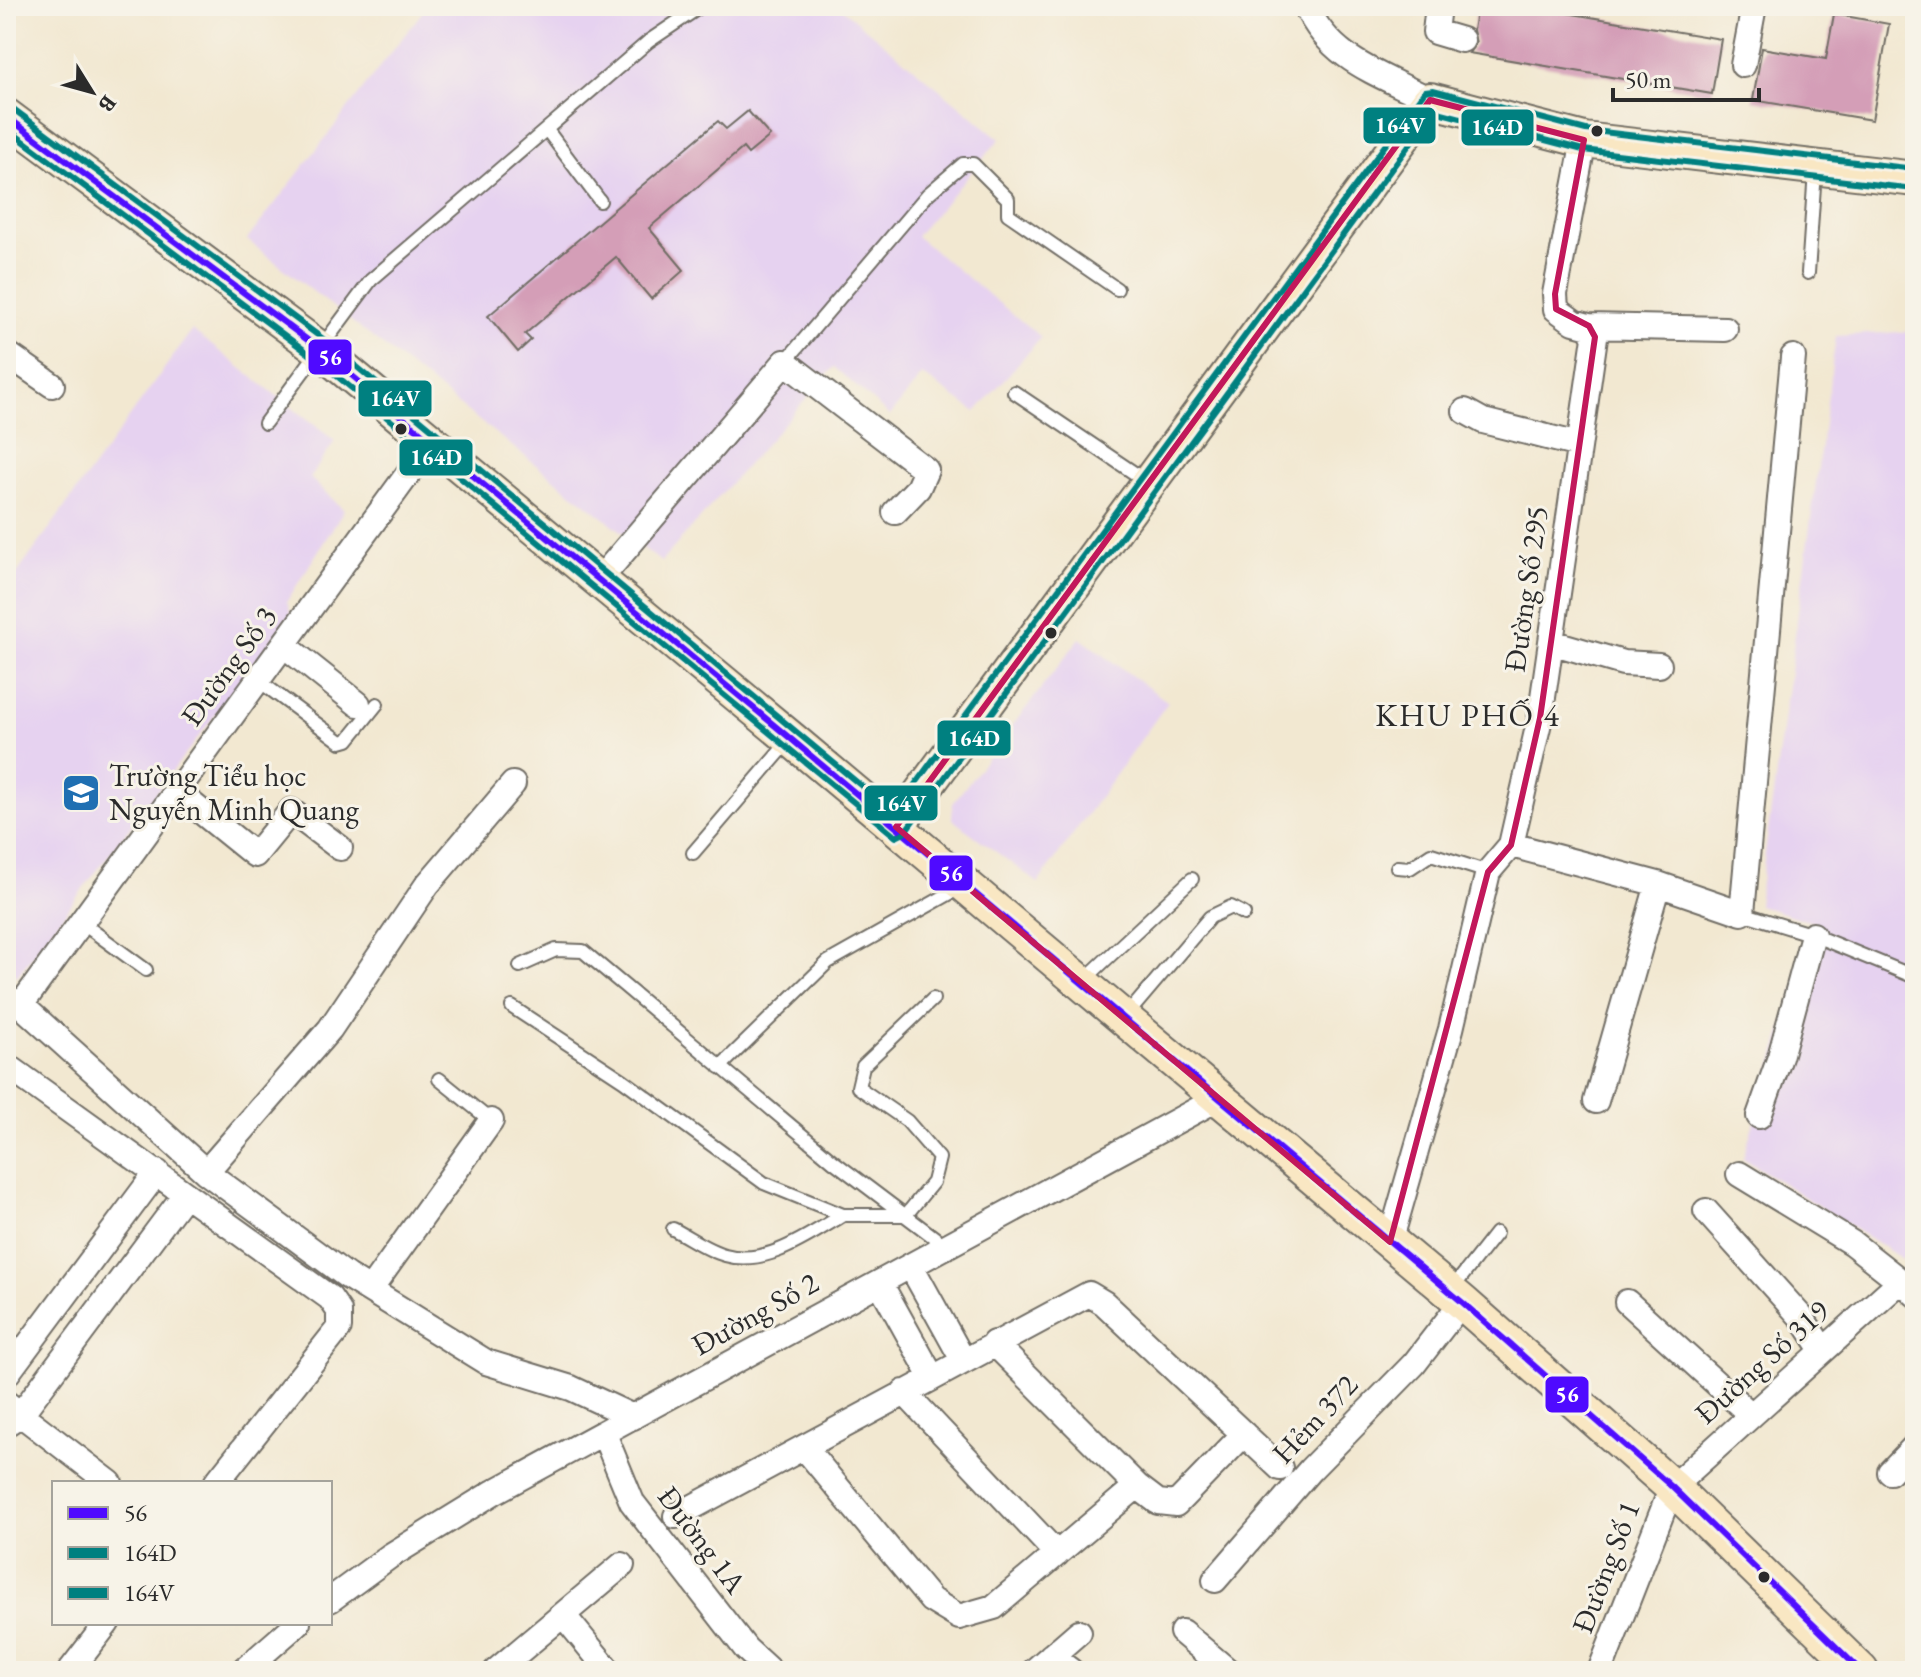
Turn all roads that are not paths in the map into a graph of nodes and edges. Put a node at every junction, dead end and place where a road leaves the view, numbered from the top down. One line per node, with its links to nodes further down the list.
1 (701, 6): 9 (lane)
2 (1306, 6): 7 (street)
3 (1438, 6): 5 (street)
4 (1754, 6): 6 (street)
5 (1462, 40)
6 (1743, 65)
7 (1430, 100): 10 (main road); 28 (main road)
8 (6, 116): 18 (main road)
9 (547, 130): 13 (lane); 18 (lane)
10 (1584, 140): 11 (main road); 16 (street)
11 (1815, 168): 12 (main road); 14 (lane)
12 (1915, 179)
13 (600, 201)
14 (1808, 273)
15 (1117, 289): 21 (lane)
16 (1589, 326): 17 (street); 27 (street, Đường Số 295)
17 (1725, 329)
18 (321, 350): 25 (lane); 26 (main road)
19 (6, 353): 22 (street)
20 (1793, 357): 48 (street)
21 (785, 362): 29 (street); 30 (street)
22 (52, 385)
23 (1014, 392): 28 (lane)
24 (1465, 411): 27 (street)
25 (265, 423)
26 (432, 441): 30 (main road); 32 (street, Đường Số 3)
27 (1579, 445): 31 (street, Đường Số 295)
28 (1149, 482): 39 (main road)
29 (895, 512)
30 (600, 579): 36 (main road)
31 (1551, 642): 33 (street); 40 (street, Đường Số 295)
32 (284, 645): 34 (street, Đường Số 3); 35 (street)
33 (1659, 665)
34 (258, 680): 35 (lane); 38 (street, Đường Số 3)
35 (368, 704)
36 (791, 739): 39 (main road); 42 (lane)
37 (513, 784): 68 (street)
38 (177, 792): 41 (street); 50 (street, Đường Số 3)
39 (896, 827): 47 (main road)
40 (1511, 845): 44 (street, Đường Số 295); 46 (street)
41 (340, 848)
42 (693, 853)
43 (1397, 867): 44 (lane)
44 (1488, 872): 76 (street, Đường Số 295)
45 (1192, 879): 55 (lane)
46 (1658, 884): 48 (street); 64 (street)
47 (965, 885): 55 (main road); 61 (lane)
48 (1742, 913): 51 (lane)
49 (1244, 914): 59 (lane)
50 (82, 923): 53 (lane); 57 (street, Đường Số 3)
51 (1813, 935): 54 (lane); 65 (street)
52 (520, 966): 61 (lane)
53 (146, 970)
54 (1915, 977)
55 (1081, 982): 59 (main road)
56 (933, 999): 73 (lane)
57 (14, 1001): 68 (street)
58 (512, 1007): 72 (lane)
59 (1124, 1018): 63 (main road)
60 (6, 1065): 67 (street)
61 (720, 1067): 73 (lane)
62 (439, 1079): 66 (lane)
63 (1219, 1098): 76 (main road); 77 (street, Đường Số 2)
64 (1596, 1101)
65 (1759, 1116)
66 (491, 1121): 81 (street)
67 (157, 1172): 70 (street); 87 (street)
68 (206, 1172): 81 (street)
69 (1739, 1174): 80 (street)
70 (185, 1194): 90 (street); 100 (street)
71 (1706, 1211): 85 (street)
72 (843, 1215): 73 (lane); 74 (lane)
73 (906, 1215): 77 (lane)
74 (673, 1229)
75 (1496, 1233): 82 (lane)
76 (1390, 1242): 82 (main road)
77 (947, 1247): 78 (street, Đường Số 2)
78 (911, 1266): 79 (street, Đường Số 2); 86 (street)
79 (880, 1283): 88 (street); 92 (street, Đường Số 2)
80 (1908, 1286): 85 (street, Đường Số 319)
81 (370, 1290): 92 (street)
82 (1456, 1296): 102 (main road); 106 (street, Hẻm 372)
83 (1627, 1302): 91 (street)
84 (994, 1343): 86 (street); 94 (street); 101 (street)
85 (1823, 1350): 91 (street, Đường Số 319)
86 (963, 1360): 88 (street)
87 (6, 1375)
88 (932, 1377): 89 (street)
89 (904, 1392): 96 (street); 104 (street)
90 (11, 1414): 99 (street)
91 (1751, 1415): 102 (street, Đường Số 319)
92 (633, 1417): 93 (street, Đường Số 2)
93 (604, 1434): 107 (street, Đường Số 2); 118 (street, Đường 1A)
94 (1244, 1434): 97 (street); 101 (street)
95 (1915, 1446): 98 (street)
96 (804, 1447): 103 (street); 104 (street)
97 (1280, 1468)
98 (1890, 1472)
99 (107, 1481)
100 (218, 1481)
101 (1137, 1486): 104 (street)
102 (1672, 1487): 121 (street, Đường Số 1); 122 (main road)
103 (676, 1516)
104 (1057, 1554)
105 (622, 1565): 108 (street)
106 (1215, 1580)
107 (332, 1599)
108 (564, 1616): 116 (street); 117 (street)
109 (105, 1625): 114 (street)
110 (294, 1625): 115 (street)
111 (1079, 1632): 113 (street)
112 (1182, 1632): 120 (street)
113 (1042, 1664): 119 (street)
114 (70, 1671)
115 (243, 1671)
116 (496, 1671)
117 (609, 1671)
118 (770, 1671)
119 (1071, 1671)
120 (1228, 1671)
121 (1600, 1671)
122 (1861, 1671)

